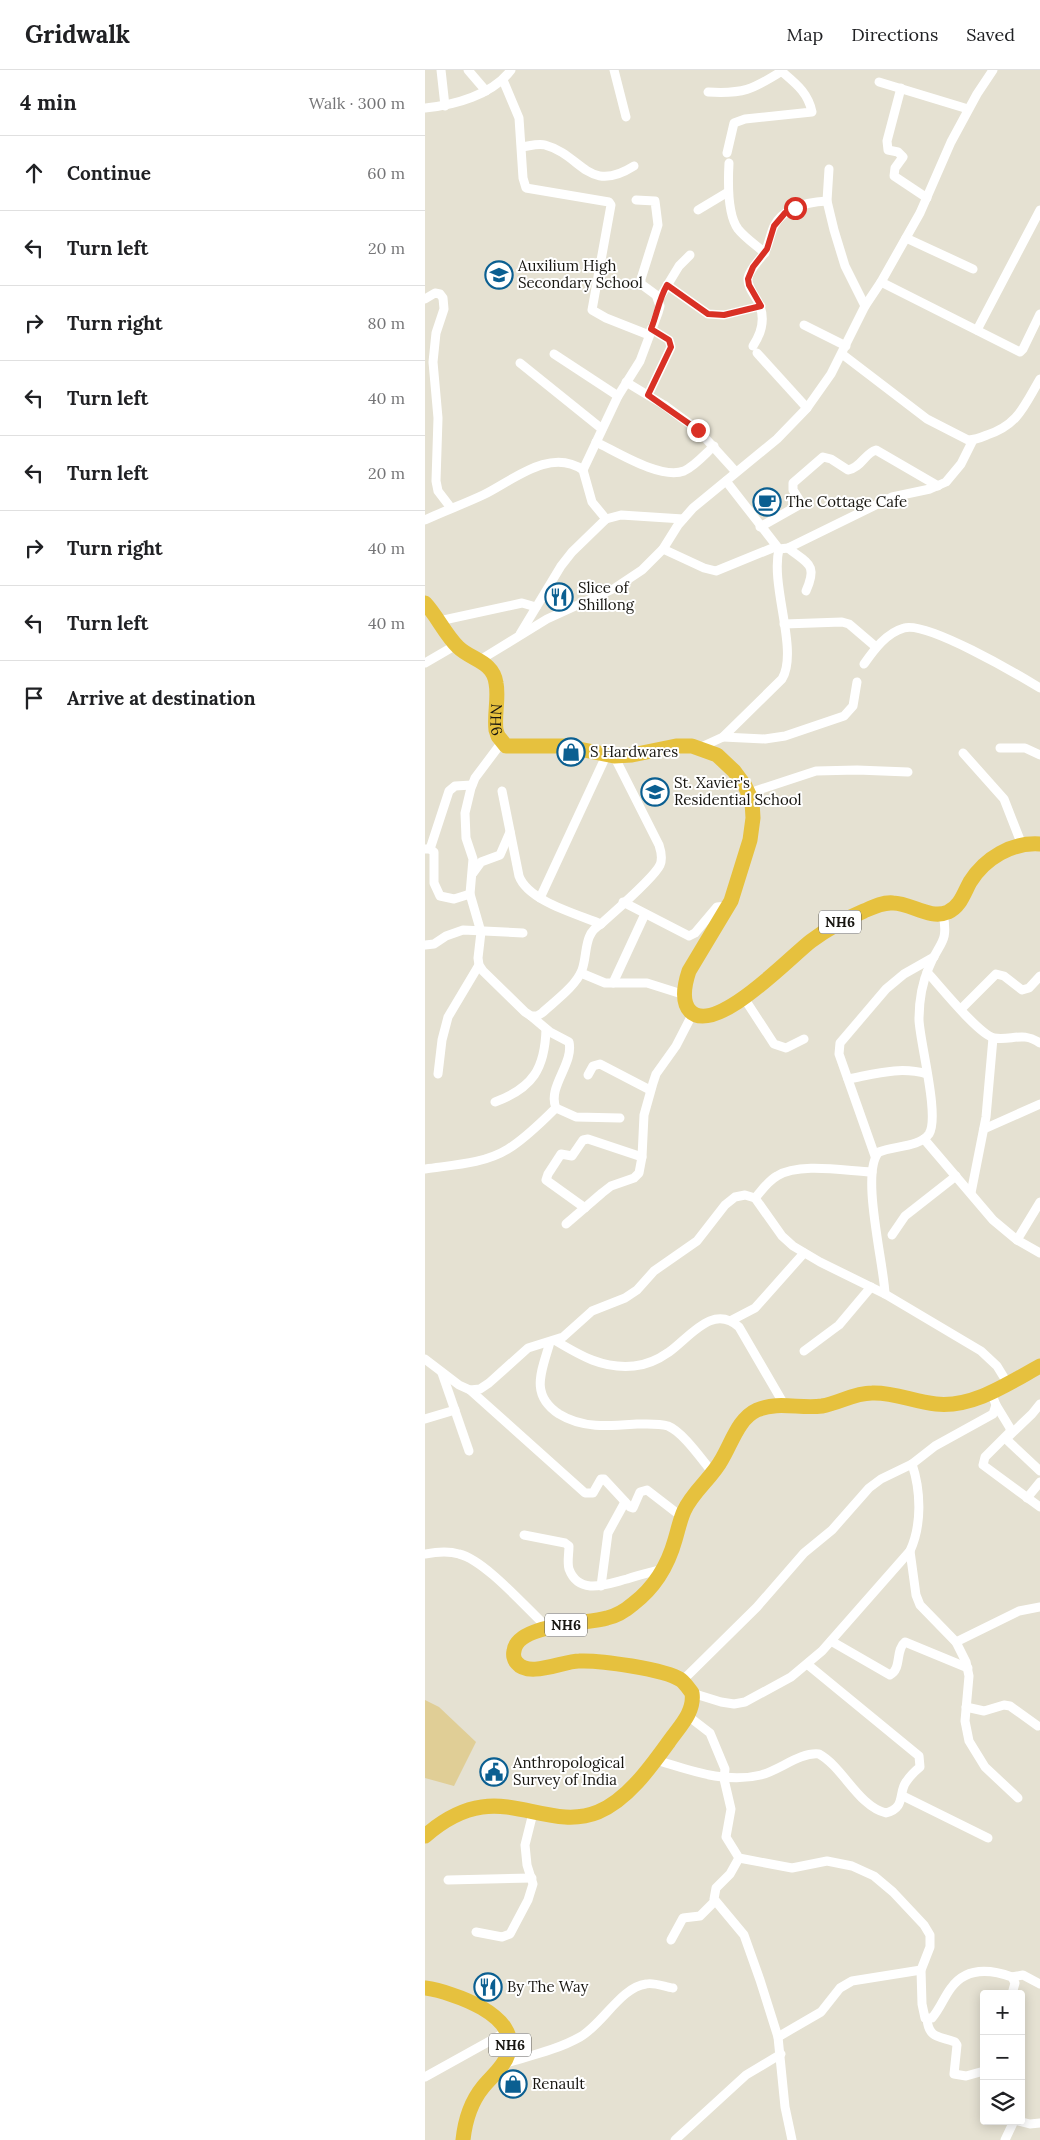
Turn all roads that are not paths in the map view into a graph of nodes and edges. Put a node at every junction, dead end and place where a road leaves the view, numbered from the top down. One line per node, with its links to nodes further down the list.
1 (468, 70): 10 (street)
2 (511, 70): 7 (street)
3 (614, 70): 15 (street)
4 (993, 70): 14 (street)
5 (443, 71): 12 (street)
6 (781, 71): 11 (street); 17 (street)
7 (503, 80): 10 (street); 16 (street)
8 (879, 82): 9 (street)
9 (901, 88): 14 (street); 22 (street)
10 (486, 91): 12 (street)
11 (708, 92)
12 (445, 106): 13 (street)
13 (425, 108)
14 (968, 110): 22 (street)
15 (626, 117)
16 (522, 147): 19 (street); 40 (street)
17 (727, 153)
18 (729, 163): 21 (street)
19 (634, 166)
20 (829, 169): 24 (street)
21 (728, 192): 25 (street); 28 (street)
22 (927, 198): 27 (street)
23 (636, 200): 34 (street)
24 (827, 201): 28 (street); 36 (street)
25 (698, 210)
26 (1040, 210): 39 (street)
27 (906, 238): 30 (street); 31 (street)
28 (765, 252): 35 (street)
29 (690, 255): 32 (street)
30 (973, 269)
31 (881, 282): 36 (street); 39 (street)
32 (667, 285): 34 (street); 35 (street)
33 (425, 298): 46 (street)
34 (659, 299): 40 (street)
35 (761, 306): 49 (street)
36 (865, 306): 41 (street)
37 (1040, 314): 39 (street)
38 (804, 325): 41 (street)
39 (977, 330)
40 (650, 332): 45 (street); 47 (street)
41 (844, 350): 49 (street); 51 (street)
42 (554, 354): 48 (street)
43 (520, 363): 50 (street)
44 (1040, 380): 51 (street)
45 (626, 382): 47 (street); 48 (street)
46 (429, 385): 58 (street)
47 (648, 395): 53 (street)
48 (618, 396): 50 (street)
49 (807, 408): 55 (street)
50 (602, 429): 52 (street)
51 (973, 440): 57 (street)
52 (596, 442): 53 (street); 54 (street)
53 (714, 446): 55 (street)
54 (583, 470): 58 (street); 59 (street)
55 (736, 472): 56 (street)
56 (726, 480): 60 (street); 62 (street)
57 (938, 486): 62 (street); 63 (street)
58 (451, 508): 61 (street)
59 (606, 519): 60 (street); 67 (street)
60 (683, 519): 64 (street)
61 (425, 520)
62 (760, 527): 63 (street)
63 (781, 548): 64 (street); 65 (street); 69 (street)
64 (663, 549): 70 (street)
65 (806, 591)
66 (425, 603): 68 (highway, NH6 / NH6)
67 (536, 607): 68 (street); 70 (street)
68 (439, 621): 71 (highway, NH6 / NH6)
69 (784, 624): 72 (street); 78 (street)
70 (519, 635): 73 (street)
71 (456, 646): 73 (highway, NH6 / NH6); 74 (street)
72 (876, 648): 75 (street); 77 (street)
73 (481, 660): 79 (highway, NH6 / NH6)
74 (425, 663)
75 (864, 664)
76 (857, 682): 78 (street)
77 (1040, 688)
78 (723, 737): 80 (street)
79 (502, 742): 84 (highway, NH6 / NH6); 86 (street)
80 (699, 748): 84 (highway, NH6 / NH6); 88 (highway, NH6 / NH6)
81 (1000, 748): 83 (street)
82 (963, 754): 91 (street)
83 (1040, 755)
84 (610, 756): 95 (street); 96 (street)
85 (908, 772): 88 (street)
86 (472, 785): 92 (street); 93 (street)
87 (502, 791): 89 (street)
88 (749, 793): 97 (highway, NH6 / NH6)
89 (511, 832): 93 (street); 95 (street)
90 (1040, 844): 91 (highway)
91 (1023, 845): 99 (highway)
92 (428, 849): 94 (street)
93 (472, 875): 94 (street)
94 (470, 894): 101 (street)
95 (540, 898): 100 (street)
96 (623, 902): 98 (street); 100 (street)
97 (728, 906): 98 (street); 110 (highway, NH6 / NH6)
98 (645, 914): 109 (street)
99 (943, 914): 104 (street); 111 (highway, NH6)
100 (601, 924): 107 (street)
101 (481, 932): 102 (street); 103 (street); 105 (street)
102 (523, 933)
103 (425, 945)
104 (934, 957): 106 (street); 122 (street)
105 (479, 965): 114 (street); 119 (street)
106 (927, 972): 112 (street); 120 (street)
107 (581, 973): 109 (street); 114 (street)
108 (1040, 977): 112 (street)
109 (613, 983): 110 (street)
110 (685, 994): 113 (highway)
111 (744, 998): 113 (highway, NH6); 117 (street)
112 (961, 1009): 116 (street)
113 (693, 1013): 123 (street)
114 (531, 1016): 115 (street)
115 (546, 1029): 124 (street); 126 (street)
116 (993, 1038): 118 (street); 128 (street)
117 (804, 1040)
118 (1040, 1042)
119 (438, 1074)
120 (927, 1074): 122 (street); 129 (street)
121 (588, 1075): 123 (street)
122 (848, 1079): 130 (street)
123 (650, 1090): 131 (street)
124 (495, 1102)
125 (1040, 1104): 128 (street)
126 (556, 1108): 127 (street); 132 (street)
127 (621, 1118)
128 (984, 1129): 135 (street)
129 (924, 1139): 130 (street); 134 (street)
130 (875, 1156): 133 (street)
131 (642, 1157): 138 (street); 138 (street)
132 (425, 1169)
133 (872, 1172): 136 (street); 145 (street)
134 (956, 1176): 135 (street); 140 (street)
135 (971, 1193): 141 (street)
136 (755, 1198): 142 (street); 147 (street)
137 (1040, 1202): 141 (street)
138 (585, 1208): 139 (street)
139 (566, 1224)
140 (892, 1235)
141 (1017, 1240): 143 (street)
142 (804, 1253): 144 (street); 146 (street)
143 (1040, 1253)
144 (871, 1287): 145 (street); 148 (street)
145 (885, 1294): 152 (street)
146 (732, 1320): 147 (street); 156 (street)
147 (553, 1342): 153 (street); 163 (street)
148 (803, 1351)
149 (425, 1359): 151 (street)
150 (1039, 1369): 152 (highway, NH6)
151 (442, 1373): 153 (street); 157 (street)
152 (1008, 1384): 154 (highway, NH6)
153 (470, 1390): 166 (street)
154 (993, 1398): 156 (highway, NH6); 159 (street); 161 (street)
155 (1040, 1404): 159 (street)
156 (785, 1406): 163 (highway, NH6)
157 (455, 1410): 158 (street); 160 (street)
158 (425, 1419)
159 (1007, 1437): 162 (street); 165 (street)
160 (469, 1451)
161 (912, 1464): 170 (street); 180 (street)
162 (1040, 1471)
163 (713, 1473): 168 (highway, NH6)
164 (1040, 1482): 165 (street)
165 (1027, 1498): 167 (street)
166 (625, 1502): 168 (street); 173 (street)
167 (1040, 1507)
168 (682, 1517): 172 (highway, NH6)
169 (524, 1535): 173 (street)
170 (910, 1551): 176 (street); 177 (street)
171 (425, 1554): 175 (street)
172 (664, 1568): 173 (street); 175 (highway, NH6)
173 (601, 1586)
174 (1040, 1607): 177 (street)
175 (548, 1628): 180 (highway, NH6)
176 (831, 1641): 178 (street); 179 (street)
177 (956, 1642): 179 (street)
178 (807, 1664): 181 (street); 187 (street)
179 (968, 1668): 182 (street)
180 (682, 1681): 181 (highway)
181 (692, 1693): 183 (highway)
182 (966, 1707): 184 (street); 188 (street)
183 (688, 1716): 185 (highway); 186 (street)
184 (1039, 1726)
185 (656, 1760): 186 (street); 189 (highway)
186 (725, 1779): 187 (street); 192 (street)
187 (903, 1796): 191 (street)
188 (1018, 1798)
189 (533, 1813): 190 (highway); 193 (street)
190 (425, 1836)
191 (988, 1838)
192 (739, 1858): 195 (street); 198 (street)
193 (532, 1878): 194 (street); 196 (street)
194 (448, 1880)
195 (715, 1901): 197 (street); 206 (street)
196 (476, 1932)
197 (671, 1940)
198 (921, 1970): 204 (street); 206 (street)
199 (1012, 1977): 200 (street); 203 (street); 204 (street)
200 (1040, 1984)
201 (425, 1988): 205 (highway, NH6)
202 (673, 1988): 208 (street)
203 (1013, 1990)
204 (927, 2019): 209 (street)
205 (506, 2032): 208 (highway, NH6); 210 (street)
206 (778, 2037): 207 (street)
207 (781, 2054): 215 (street); 216 (street)
208 (503, 2064): 214 (highway, NH6)
209 (980, 2072)
210 (425, 2077)
211 (1025, 2123): 212 (street)
212 (1040, 2123)
213 (1012, 2125): 217 (street)
214 (463, 2140)
215 (675, 2140)
216 (791, 2140)
217 (1005, 2140)

